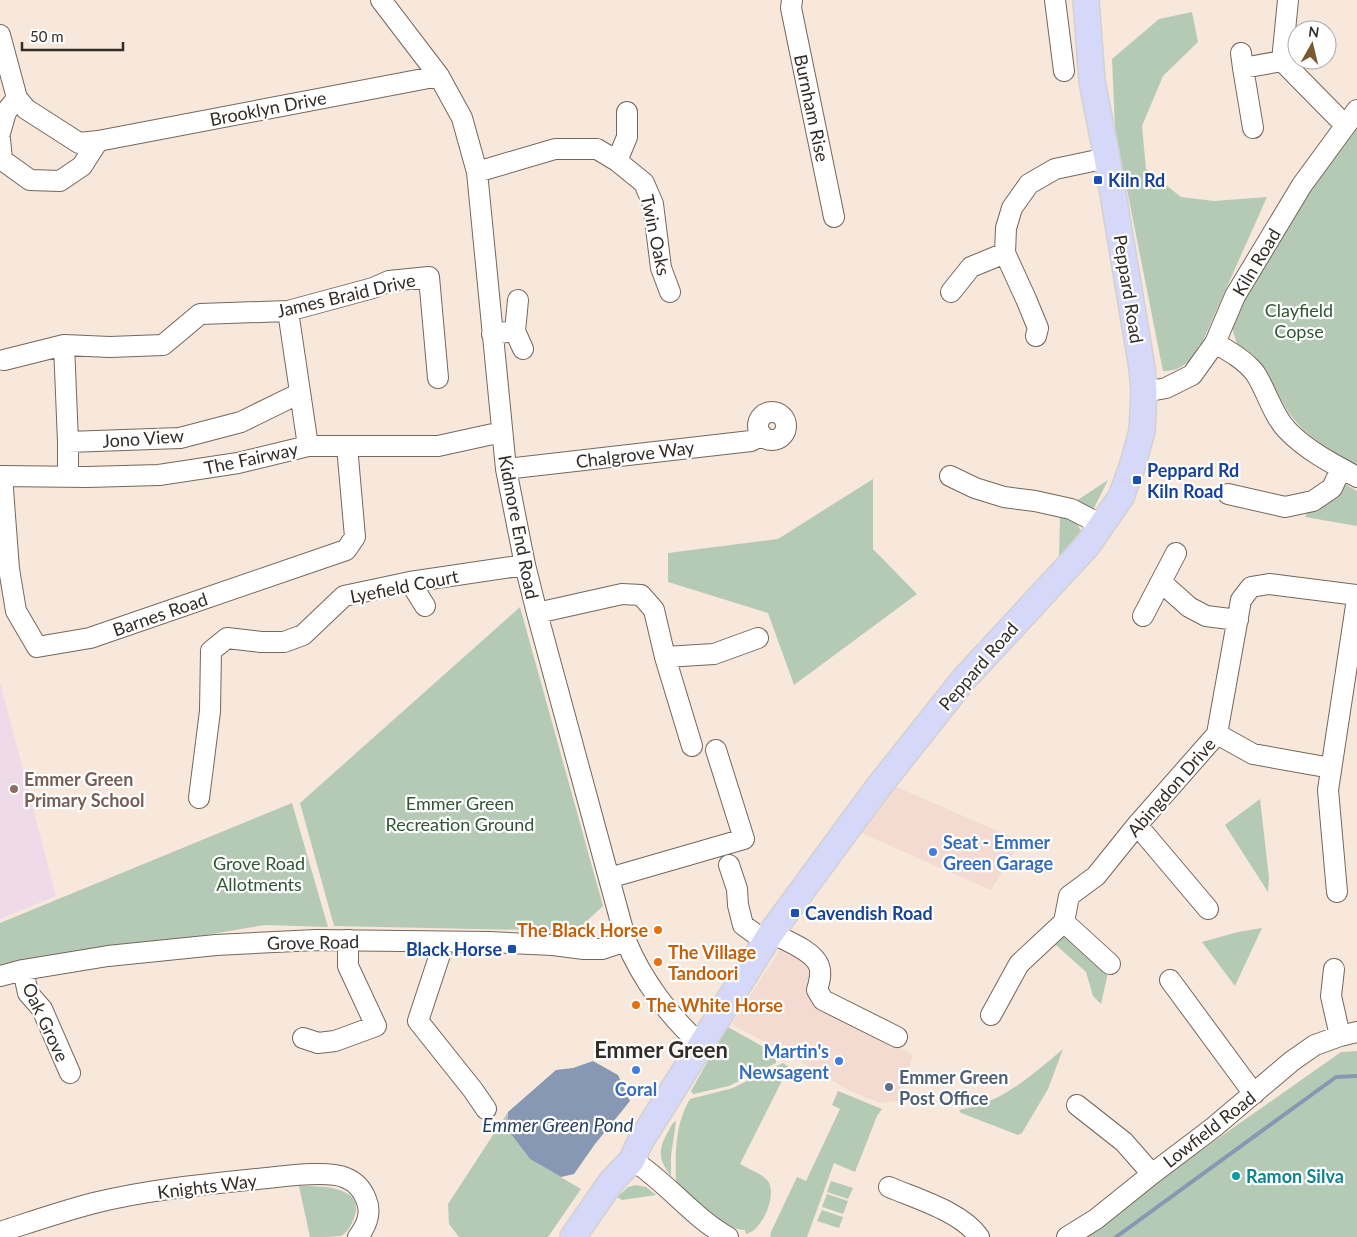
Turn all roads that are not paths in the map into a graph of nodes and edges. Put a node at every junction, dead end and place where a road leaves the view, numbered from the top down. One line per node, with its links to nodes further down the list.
1 (381, 0): 9 (street, Kidmore End Road)
2 (792, 0): 20 (street, Burnham Rise)
3 (1055, 0): 8 (street)
4 (1086, 0): 17 (main road, Peppard Road)
5 (1288, 0): 7 (street)
6 (0, 35): 10 (street)
7 (1282, 60): 12 (street); 13 (street)
8 (1064, 71)
9 (438, 76): 16 (street, Brooklyn Drive); 19 (street, Kidmore End Road)
10 (17, 98): 14 (street); 16 (street, Brooklyn Drive)
11 (627, 112): 18 (street)
12 (1351, 118): 29 (street, Kiln Road)
13 (1253, 128)
14 (0, 132)
15 (0, 139): 16 (street)
16 (98, 142)
17 (1107, 158): 21 (street); 34 (main road, Peppard Road)
18 (617, 161): 19 (street, Twin Oaks); 22 (street, Twin Oaks)
19 (477, 172): 27 (street, Kidmore End Road)
20 (834, 217)
21 (1005, 253): 23 (street); 28 (street)
22 (670, 292)
23 (951, 292)
24 (518, 300): 26 (street)
25 (288, 311): 30 (street, James Braid Drive); 33 (street, James Braid Drive); 35 (street)
26 (515, 331): 27 (street); 31 (street)
27 (492, 334): 36 (street, Kidmore End Road)
28 (1036, 336)
29 (1215, 343): 34 (street, Kiln Road); 42 (street)
30 (64, 345): 32 (street, James Braid Drive); 38 (street)
31 (523, 349)
32 (4, 360)
33 (438, 378)
34 (1144, 392): 47 (main road, Peppard Road)
35 (300, 393): 38 (street, Jono View); 39 (street)
36 (502, 432): 40 (street, The Fairway); 41 (street, Kidmore End Road)
37 (762, 435): 41 (street, Chalgrove Way)
38 (68, 442): 44 (street)
39 (308, 446): 40 (street, The Fairway); 44 (street, The Fairway)
40 (347, 446): 43 (street, Barnes Road)
41 (506, 469): 49 (street, Kidmore End Road)
42 (1349, 473): 46 (street)
43 (1, 476): 44 (street, The Fairway)
44 (68, 476)
45 (950, 476): 47 (street)
46 (1228, 494)
47 (1102, 525): 70 (main road, Peppard Road)
48 (1176, 553): 51 (street)
49 (524, 565): 50 (street, Lyefield Court); 54 (street, Kidmore End Road)
50 (410, 582): 53 (street); 63 (street, Lyefield Court)
51 (1160, 582): 55 (street); 56 (street)
52 (1357, 597): 56 (street, Abingdon Drive); 62 (street)
53 (425, 606)
54 (537, 613): 58 (street); 66 (street, Kidmore End Road)
55 (1143, 616)
56 (1238, 620): 59 (street, Abingdon Drive)
57 (758, 638): 58 (street)
58 (665, 658): 60 (street)
59 (1217, 734): 62 (street); 64 (street, Abingdon Drive)
60 (692, 746)
61 (716, 750): 66 (street)
62 (1331, 768): 67 (street)
63 (199, 798)
64 (1137, 825): 68 (street); 69 (street, Abingdon Drive)
65 (729, 865): 70 (street)
66 (609, 878): 72 (street, Kidmore End Road)
67 (1337, 892)
68 (1208, 909)
69 (1064, 922): 74 (street); 79 (street)
70 (768, 938): 81 (street); 83 (main road, Peppard Road)
71 (348, 940): 73 (street, Grove Road); 76 (street, Grove Road); 82 (street)
72 (626, 941): 73 (street, Grove Road); 83 (street, Kidmore End Road)
73 (444, 942): 86 (street)
74 (1110, 964)
75 (1334, 969): 80 (street)
76 (23, 970): 77 (street, Grove Road); 84 (street, Oak Grove)
77 (0, 976)
78 (1170, 980): 85 (street)
79 (996, 1006)
80 (1349, 1034): 85 (street, Lowfield Road)
81 (896, 1037)
82 (302, 1038)
83 (701, 1045): 88 (main road, Peppard Road)
84 (70, 1073)
85 (1254, 1094): 89 (street, Lowfield Road)
86 (486, 1109)
87 (1082, 1115): 89 (street)
88 (632, 1160): 93 (main road, Peppard Road); 94 (street)
89 (1152, 1174): 96 (street, Lowfield Road)
90 (889, 1187): 95 (street)
91 (0, 1232): 92 (street, Knights Way)
92 (358, 1237)
93 (573, 1237)
94 (728, 1237)
95 (979, 1237)
96 (1068, 1237)

